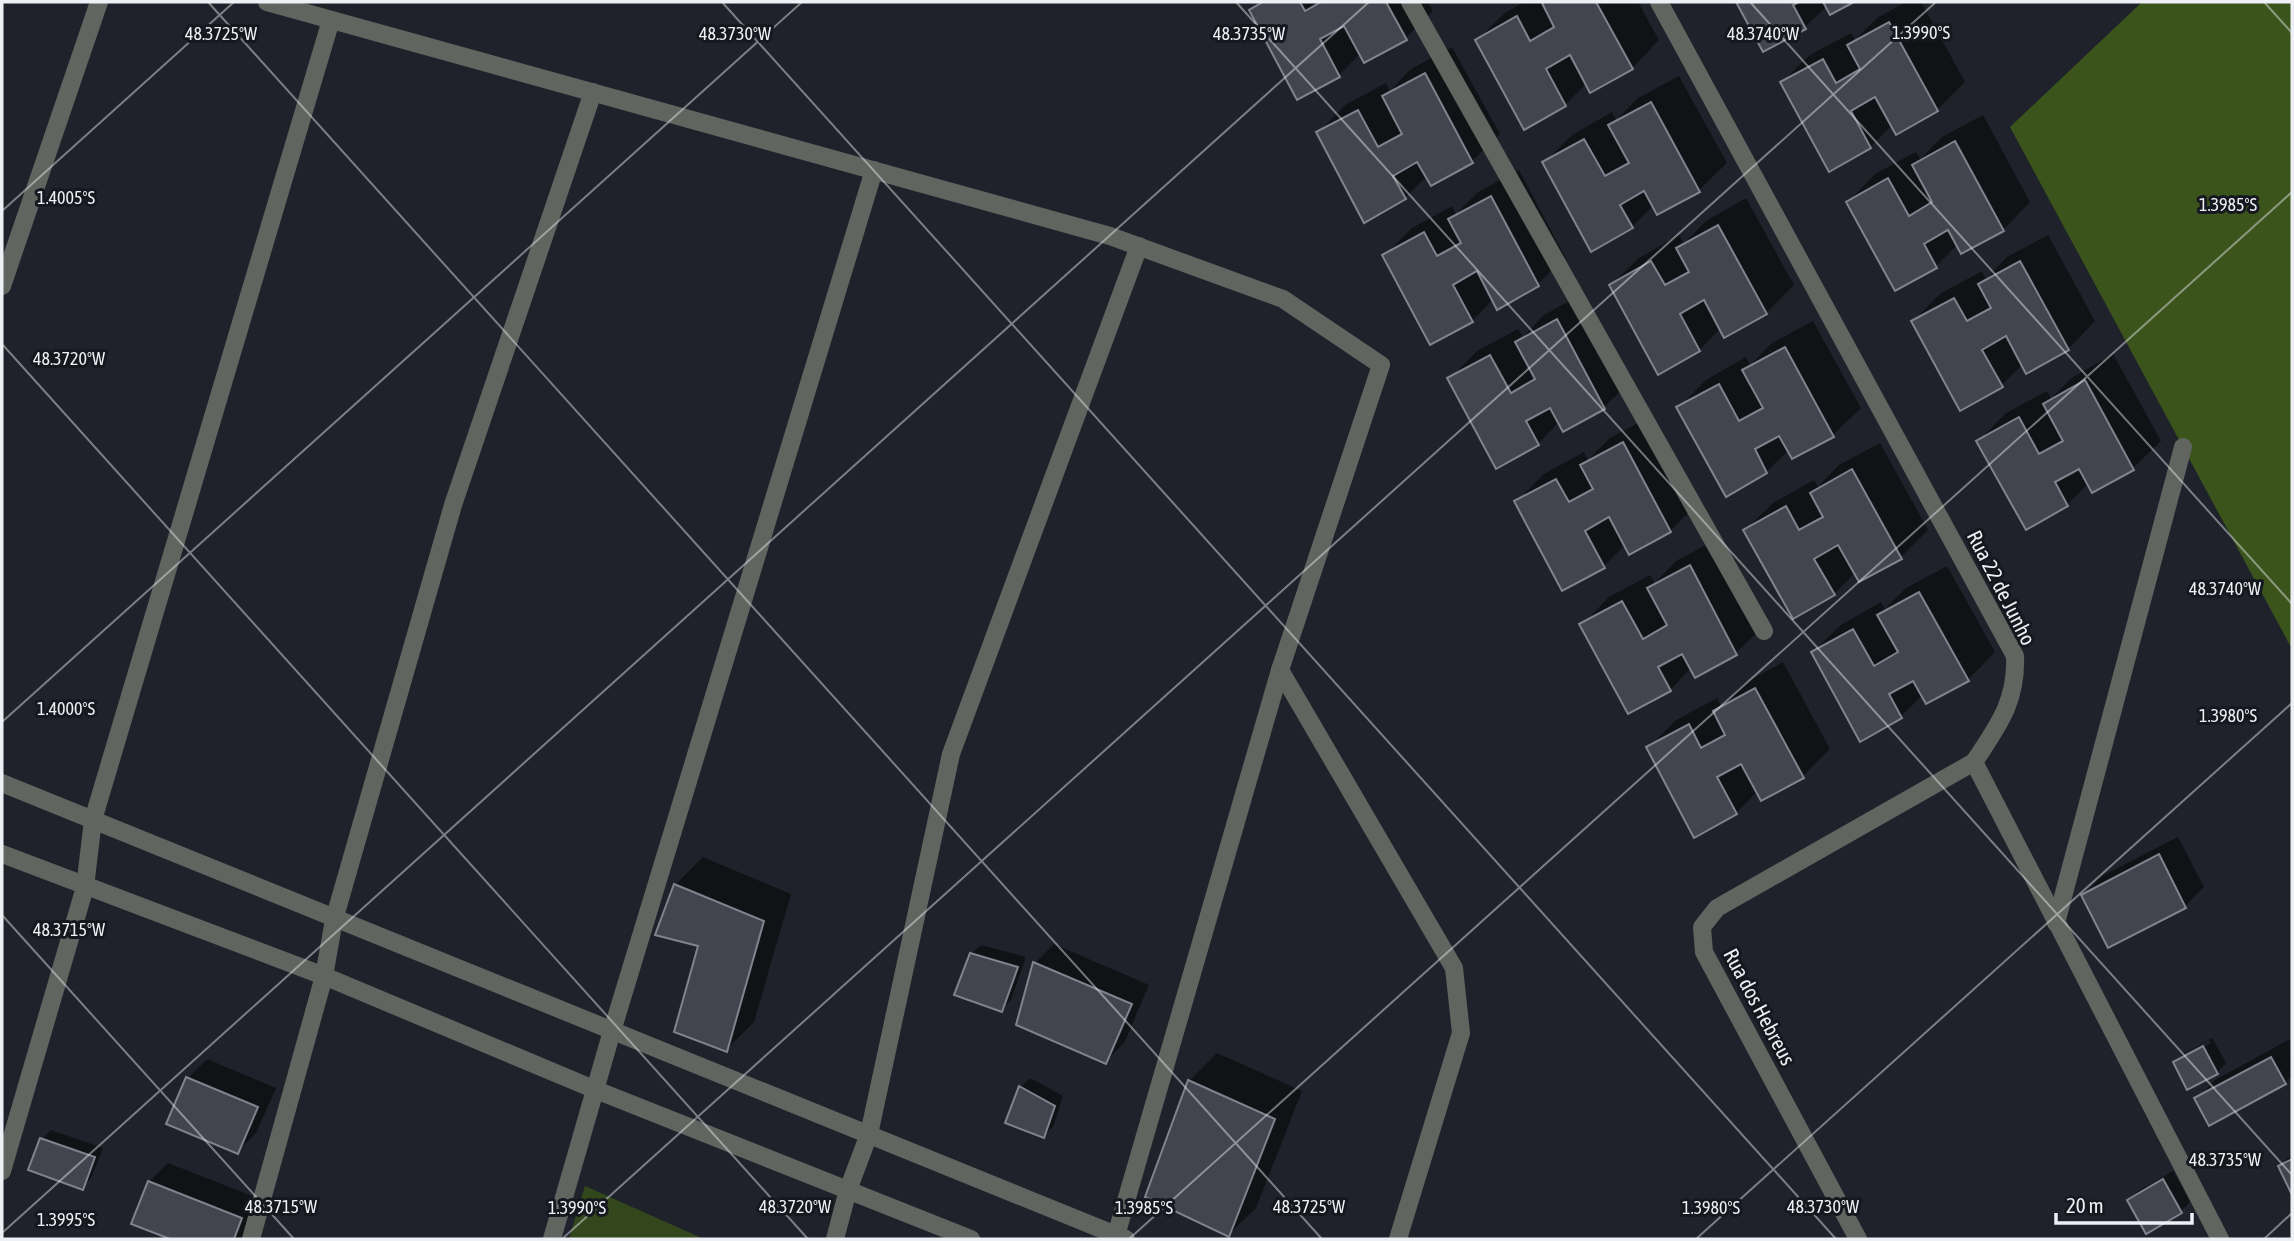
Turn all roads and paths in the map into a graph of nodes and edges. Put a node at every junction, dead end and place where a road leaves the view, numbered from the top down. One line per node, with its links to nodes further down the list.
1 (99, 2): 9 (street)
2 (267, 2): 5 (street)
3 (1410, 2): 11 (street)
4 (1659, 2): 13 (street, Rua 22 de Junho)
5 (331, 20): 6 (street); 15 (street)
6 (593, 92): 7 (street); 18 (street)
7 (874, 170): 8 (street); 21 (street)
8 (1139, 246): 12 (street); 23 (street)
9 (2, 286)
10 (2183, 447): 19 (street)
11 (1763, 631)
12 (1280, 670): 26 (street); 31 (street)
13 (1974, 762): 19 (street); 32 (street, Rua dos Hebreus)
14 (2, 783): 15 (street)
15 (93, 820): 17 (street); 18 (street)
16 (2, 854): 17 (street)
17 (85, 887): 20 (street); 24 (street)
18 (334, 920): 20 (street); 21 (street)
19 (2056, 923): 33 (street)
20 (324, 976): 22 (street); 27 (street)
21 (612, 1031): 22 (street); 23 (street)
22 (596, 1090): 25 (street); 28 (street)
23 (869, 1134): 25 (street); 26 (street)
24 (2, 1171)
25 (848, 1190): 29 (street); 30 (street)
26 (1119, 1238)
27 (251, 1239)
28 (552, 1239)
29 (835, 1239)
30 (971, 1239)
31 (1398, 1239)
32 (1858, 1239)
33 (2220, 1239)

